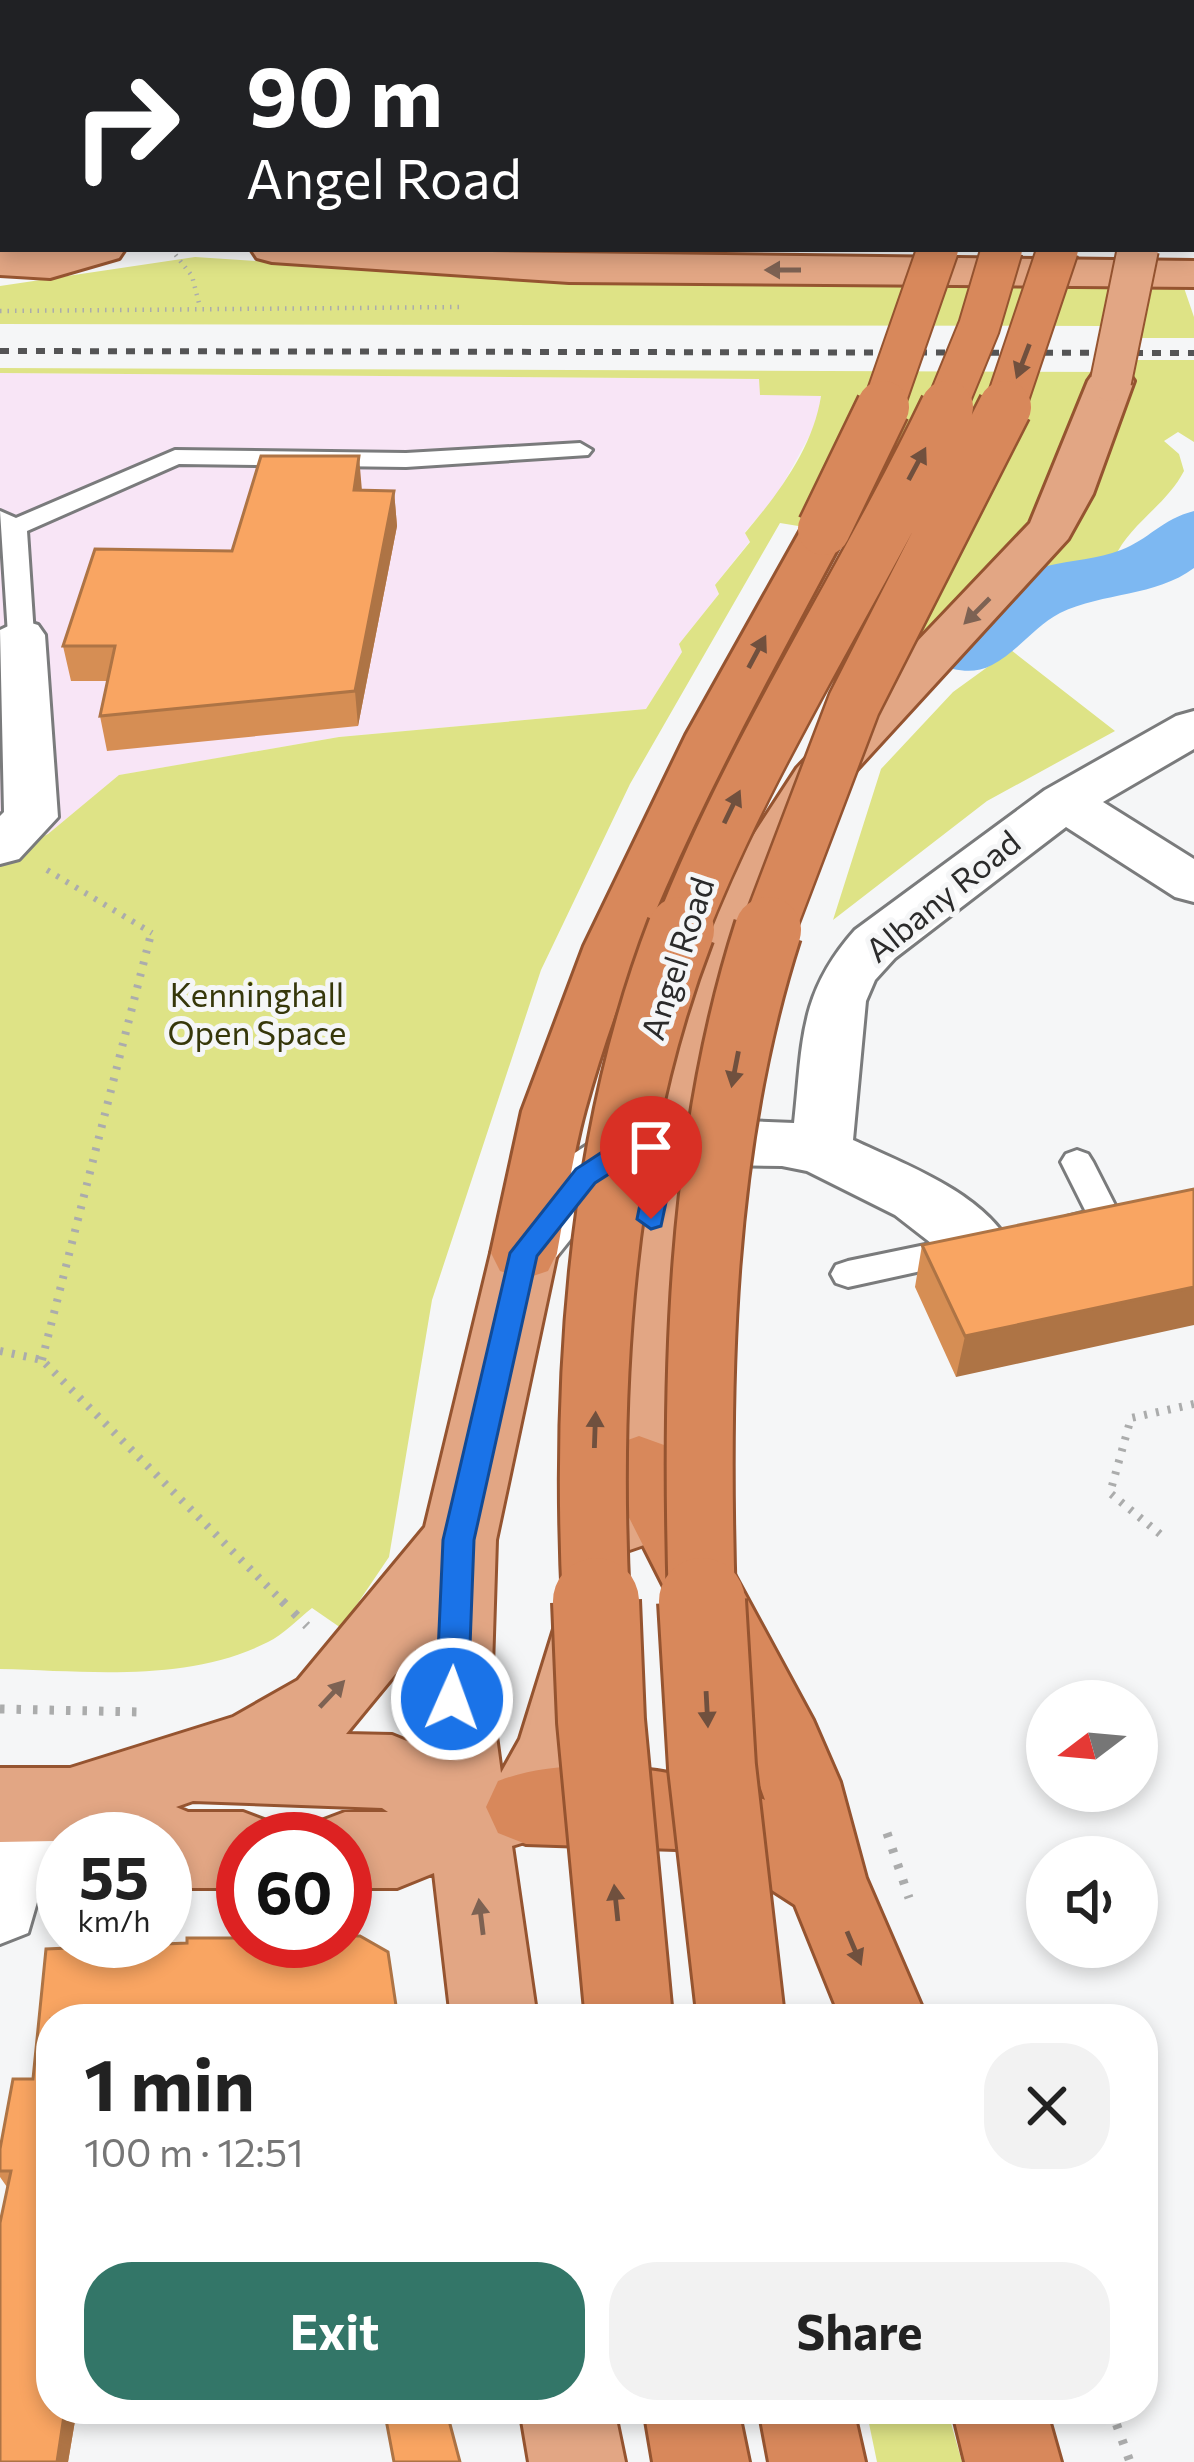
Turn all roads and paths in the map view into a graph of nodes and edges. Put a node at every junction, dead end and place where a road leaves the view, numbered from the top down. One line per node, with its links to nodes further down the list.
1 (102, 252): 8 (main road)
2 (173, 252): 10 (path)
3 (317, 252): 9 (main road, one-way to 3)
4 (937, 252): 24 (highway, one-way to 4, bridge)
5 (1000, 252): 41 (highway, Angel Road, one-way to 5, bridge)
6 (1057, 252): 42 (highway, one-way to 42, bridge)
7 (1137, 252): 20 (main road, Angel Road, one-way to 20, bridge)
8 (8, 266)
9 (1194, 274)
10 (200, 307): 11 (path); 12 (path)
11 (482, 307)
12 (0, 311)
13 (580, 450): 14 (lane)
14 (7, 523): 15 (lane)
15 (21, 635): 18 (street)
16 (1194, 727): 17 (street, Albany Road)
17 (1064, 802): 19 (street); 21 (street, Albany Road)
18 (2, 845): 27 (path)
19 (1194, 884)
20 (666, 1141): 21 (street); 24 (street); 29 (main road, Angel Road)
21 (820, 1151): 23 (street)
22 (1077, 1162): 23 (lane)
23 (1015, 1240): 25 (lane)
24 (524, 1253): 31 (main road)
25 (848, 1274)
26 (0, 1351): 27 (path)
27 (42, 1360): 32 (path)
28 (1194, 1404): 30 (path)
29 (639, 1466): 36 (main road, Angel Road); 38 (highway)
30 (1160, 1534)
31 (459, 1540): 34 (main road, one-way to 31); 36 (main road)
32 (320, 1638)
33 (0, 1709): 34 (path)
34 (171, 1738): 35 (main road); 36 (main road)
35 (32, 1805): 39 (street)
36 (497, 1811): 37 (main road); 38 (highway); 40 (main road, one-way to 36)
37 (372, 1850)
38 (825, 1878): 43 (highway, one-way to 43)
39 (0, 1906)
40 (494, 2004)
41 (627, 2004)
42 (739, 2004)
43 (878, 2004)
44 (570, 2424): 49 (main road)
45 (694, 2424): 50 (highway)
46 (809, 2424): 51 (highway)
47 (1003, 2424): 52 (highway)
48 (1116, 2424): 53 (path)
49 (578, 2462)
50 (701, 2462)
51 (817, 2462)
52 (1013, 2462)
53 (1130, 2462)

